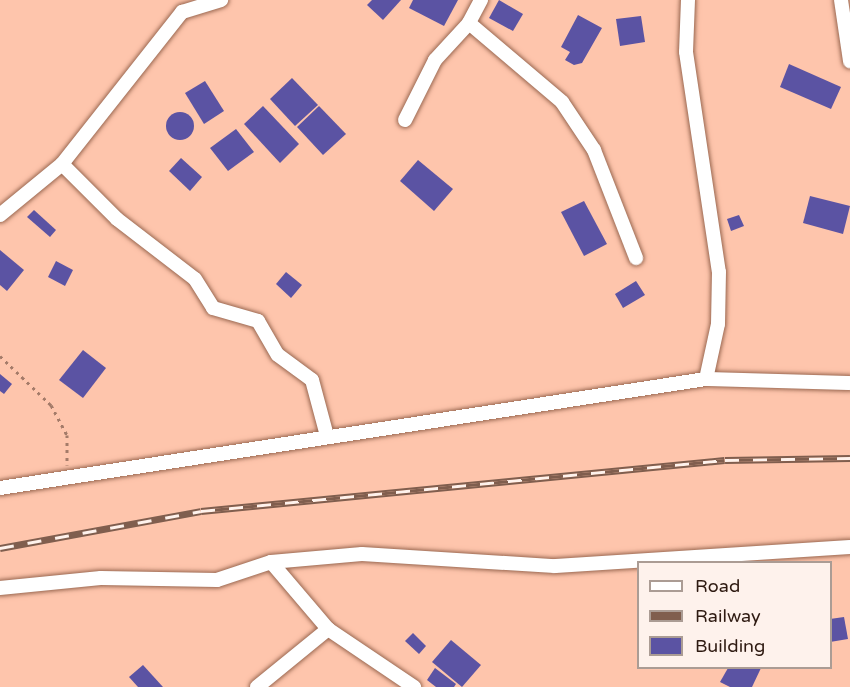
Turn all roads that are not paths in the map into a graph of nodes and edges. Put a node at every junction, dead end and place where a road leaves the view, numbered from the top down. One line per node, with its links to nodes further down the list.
1 (221, 0): 8 (street)
2 (481, 0): 5 (street)
3 (688, 0): 11 (street)
4 (841, 0): 6 (street)
5 (469, 23): 7 (street); 10 (street)
6 (850, 61)
7 (405, 120)
8 (62, 164): 9 (street); 13 (street)
9 (0, 215)
10 (636, 258)
11 (706, 379): 12 (street); 13 (street)
12 (850, 383)
13 (327, 436): 14 (street)
14 (0, 488)
15 (850, 547): 16 (street)
16 (271, 562): 17 (street); 18 (street)
17 (0, 588)
18 (328, 629): 19 (street); 20 (street)
19 (256, 687)
20 (414, 687)

